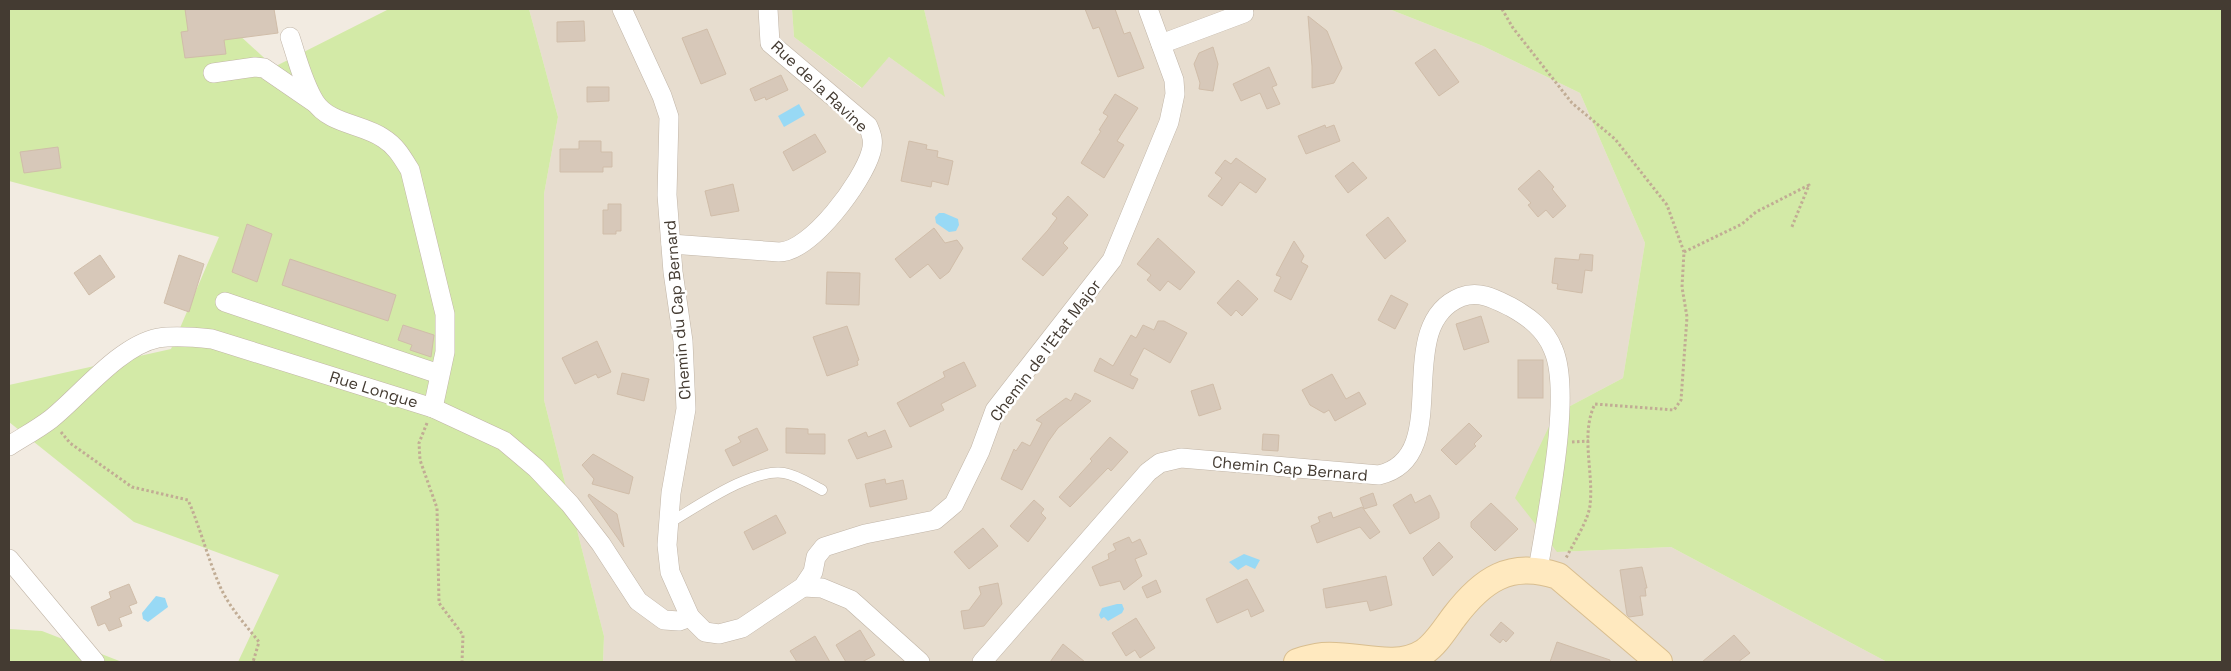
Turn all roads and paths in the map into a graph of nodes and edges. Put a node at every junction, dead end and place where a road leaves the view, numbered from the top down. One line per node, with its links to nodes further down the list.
1 (622, 9): 11 (street, Chemin du Cap Bernard)
2 (768, 9): 11 (street, Rue de la Ravine)
3 (1148, 9): 7 (street, Chemin de l'Etat Major)
4 (1502, 9): 12 (path)
5 (1244, 13): 7 (street)
6 (290, 37): 9 (street)
7 (1161, 44): 22 (street, Chemin de l'Etat Major)
8 (213, 72): 9 (street)
9 (315, 104): 14 (street)
10 (1791, 230): 12 (path)
11 (671, 244): 19 (street, Chemin du Cap Bernard)
12 (1684, 252): 21 (path)
13 (225, 302): 14 (street)
14 (439, 374): 15 (street)
15 (433, 408): 16 (street, Rue Longue); 23 (street, Rue Longue); 27 (path)
16 (51, 419): 17 (street, Rue Longue); 26 (path)
17 (9, 446)
18 (822, 490): 19 (lane)
19 (669, 523): 23 (street, Chemin du Cap Bernard)
20 (9, 559): 25 (street)
21 (1548, 573): 29 (street, Chemin Cap Bernard); 30 (street); 31 (street)
22 (803, 587): 24 (street, Chemin de l'Etat Major); 28 (street)
23 (690, 617): 24 (street, Chemin du Cap Bernard)
24 (742, 628)
25 (95, 662)
26 (253, 662)
27 (462, 662)
28 (920, 662)
29 (982, 662)
30 (1297, 662)
31 (1660, 662)

